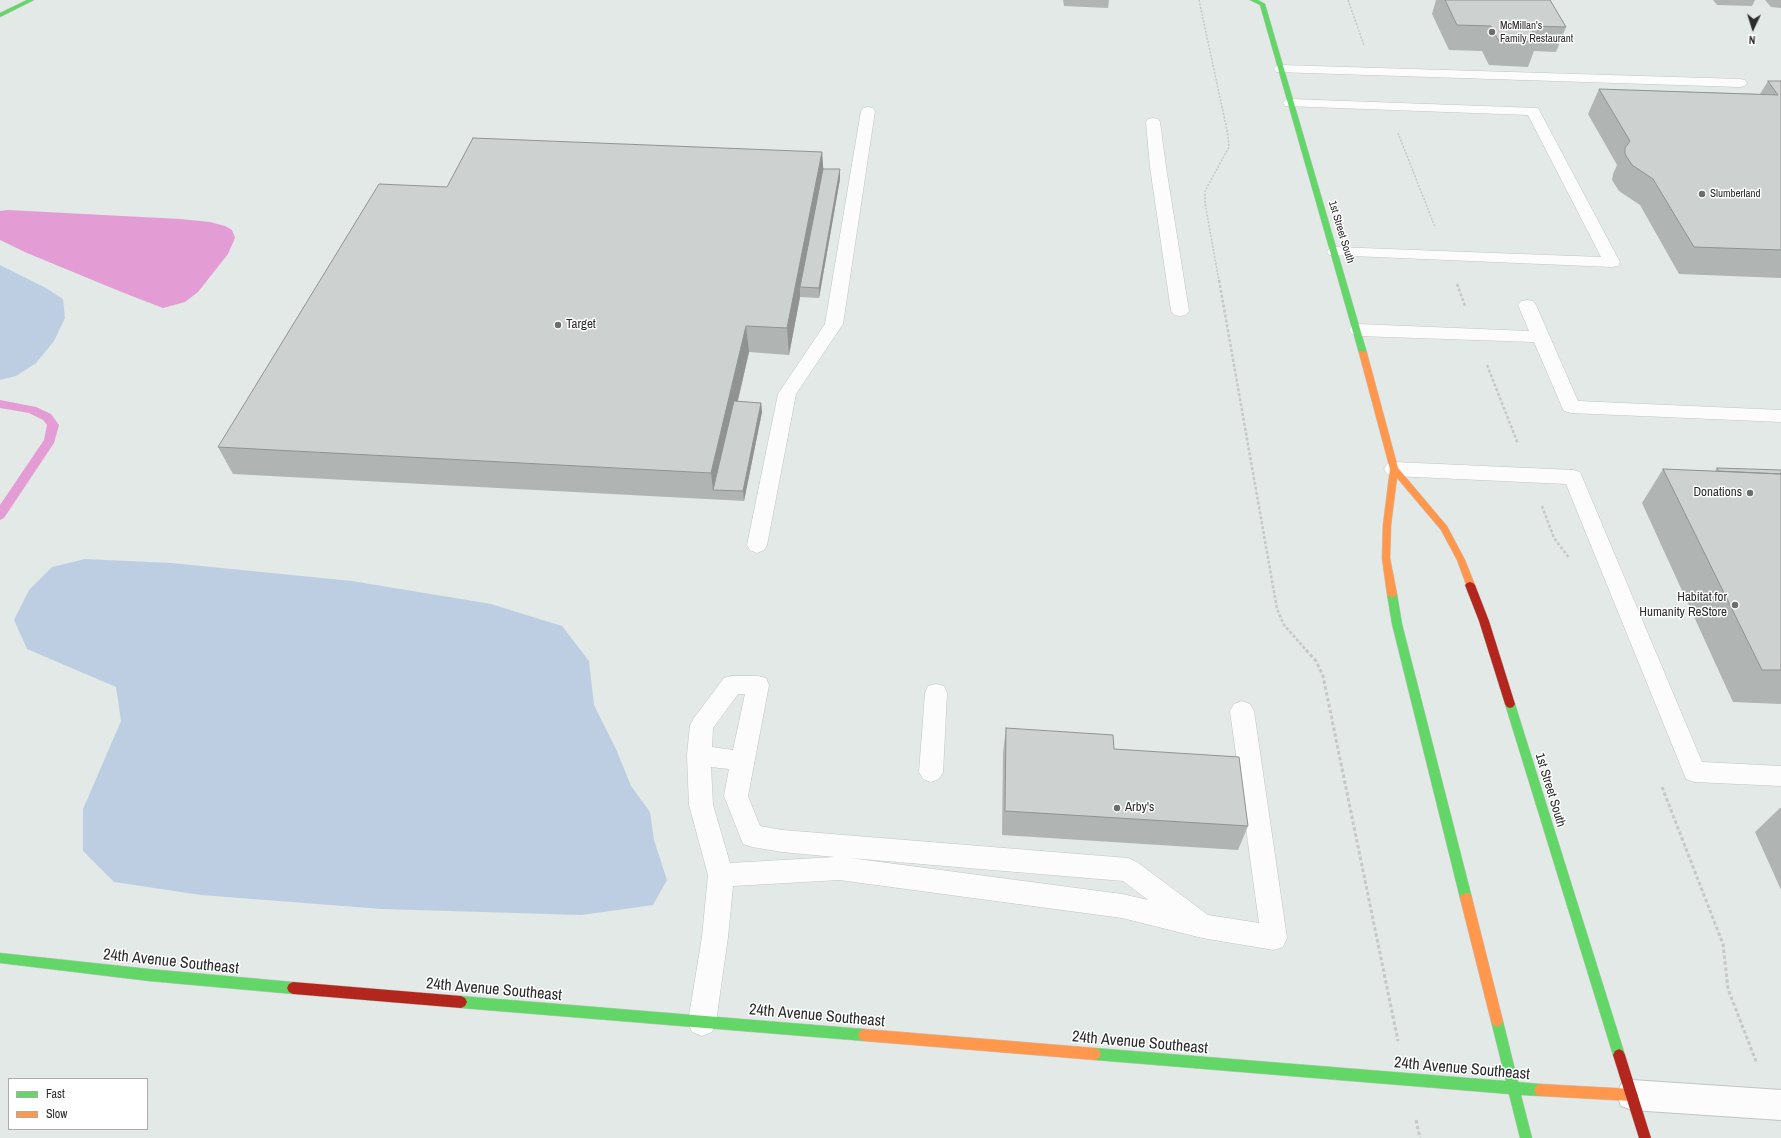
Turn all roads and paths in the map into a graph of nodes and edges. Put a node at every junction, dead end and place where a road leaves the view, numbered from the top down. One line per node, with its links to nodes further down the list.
1 (31, 0): 5 (main road)
2 (1199, 0): 36 (path)
3 (1348, 0): 7 (path)
4 (1260, 1): 6 (main road, 1st Street South)
5 (0, 15)
6 (1281, 70): 7 (lane); 9 (main road, 1st Street South)
7 (1375, 72): 8 (lane)
8 (1740, 83)
9 (1290, 103): 10 (lane); 13 (main road, 1st Street South)
10 (1388, 106): 14 (path); 14 (lane)
11 (868, 111): 23 (lane)
12 (1153, 122): 16 (lane)
13 (1335, 252): 14 (lane); 17 (main road, 1st Street South)
14 (1446, 256): 18 (path)
15 (1527, 305): 19 (lane)
16 (1180, 311)
17 (1358, 330): 18 (lane); 21 (main road, 1st Street South)
18 (1476, 334): 19 (lane); 22 (path)
19 (1541, 337): 20 (lane)
20 (1781, 416)
21 (1394, 468): 22 (lane); 37 (main road, 1st Street South); 38 (main road, 1st Street South)
22 (1530, 475): 24 (path); 30 (lane)
23 (757, 545)
24 (1571, 560)
25 (936, 693): 29 (lane)
26 (1242, 711): 33 (lane)
27 (699, 755): 28 (lane); 28 (lane); 32 (lane)
28 (742, 761): 33 (lane)
29 (931, 772)
30 (1781, 776)
31 (1660, 780): 39 (path)
32 (721, 875): 33 (lane); 35 (lane)
33 (1202, 926)
34 (0, 958): 35 (main road, 24th Avenue Southeast)
35 (702, 1022): 36 (main road, 24th Avenue Southeast)
36 (1406, 1080): 37 (main road, 24th Avenue Southeast); 40 (path)
37 (1514, 1089): 38 (main road, 24th Avenue Southeast); 41 (main road, 1st Street South)
38 (1632, 1095): 39 (street); 42 (main road, 1st Street South)
39 (1777, 1104)
40 (1420, 1138)
41 (1526, 1138)
42 (1645, 1138)

